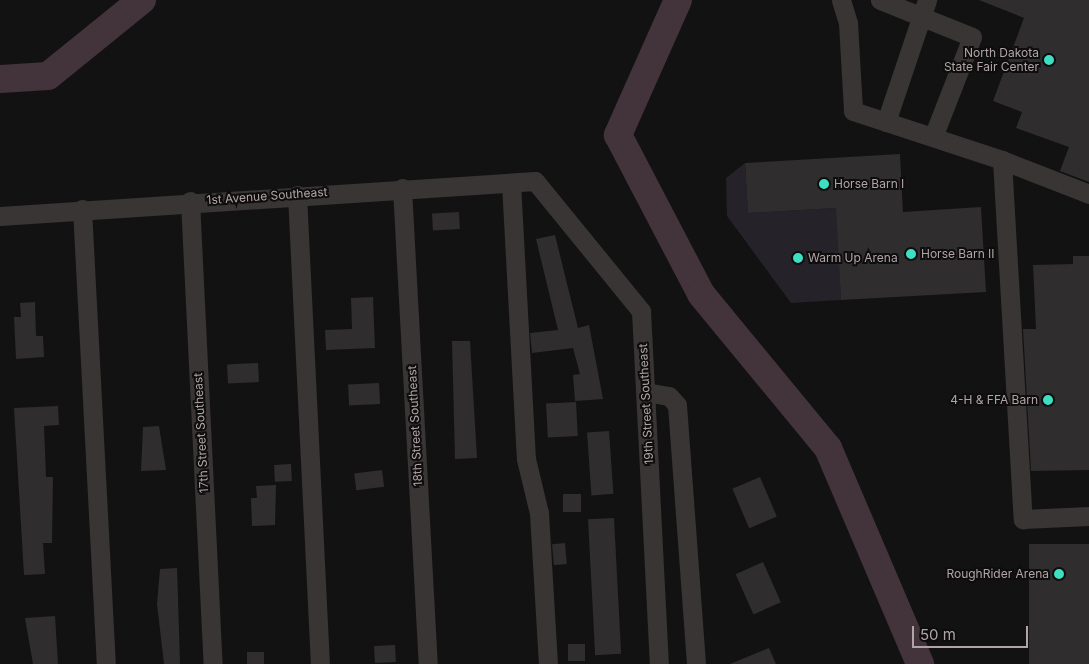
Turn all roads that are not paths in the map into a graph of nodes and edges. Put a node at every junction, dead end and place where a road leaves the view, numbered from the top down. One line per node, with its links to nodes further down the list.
1 (840, 0): 4 (street)
2 (882, 0): 3 (street)
3 (924, 9): 4 (street); 5 (street)
4 (886, 122): 5 (street)
5 (926, 135): 6 (street)
6 (1002, 160): 11 (street); 16 (street)
7 (535, 181): 8 (street, 1st Avenue Southeast); 15 (street, 19th Street Southeast)
8 (511, 182): 9 (street, 1st Avenue Southeast); 21 (street)
9 (402, 188): 10 (street, 1st Avenue Southeast); 20 (street, 18th Street Southeast)
10 (297, 194): 12 (street, 1st Avenue Southeast); 19 (street)
11 (1089, 194)
12 (190, 201): 13 (street, 1st Avenue Southeast); 18 (street, 17th Street Southeast)
13 (82, 209): 14 (street, 1st Avenue Southeast); 17 (street)
14 (0, 216)
15 (646, 392): 22 (street, 19th Street Southeast); 23 (street)
16 (1089, 516)
17 (106, 664)
18 (213, 664)
19 (320, 664)
20 (428, 664)
21 (548, 664)
22 (659, 664)
23 (696, 664)

